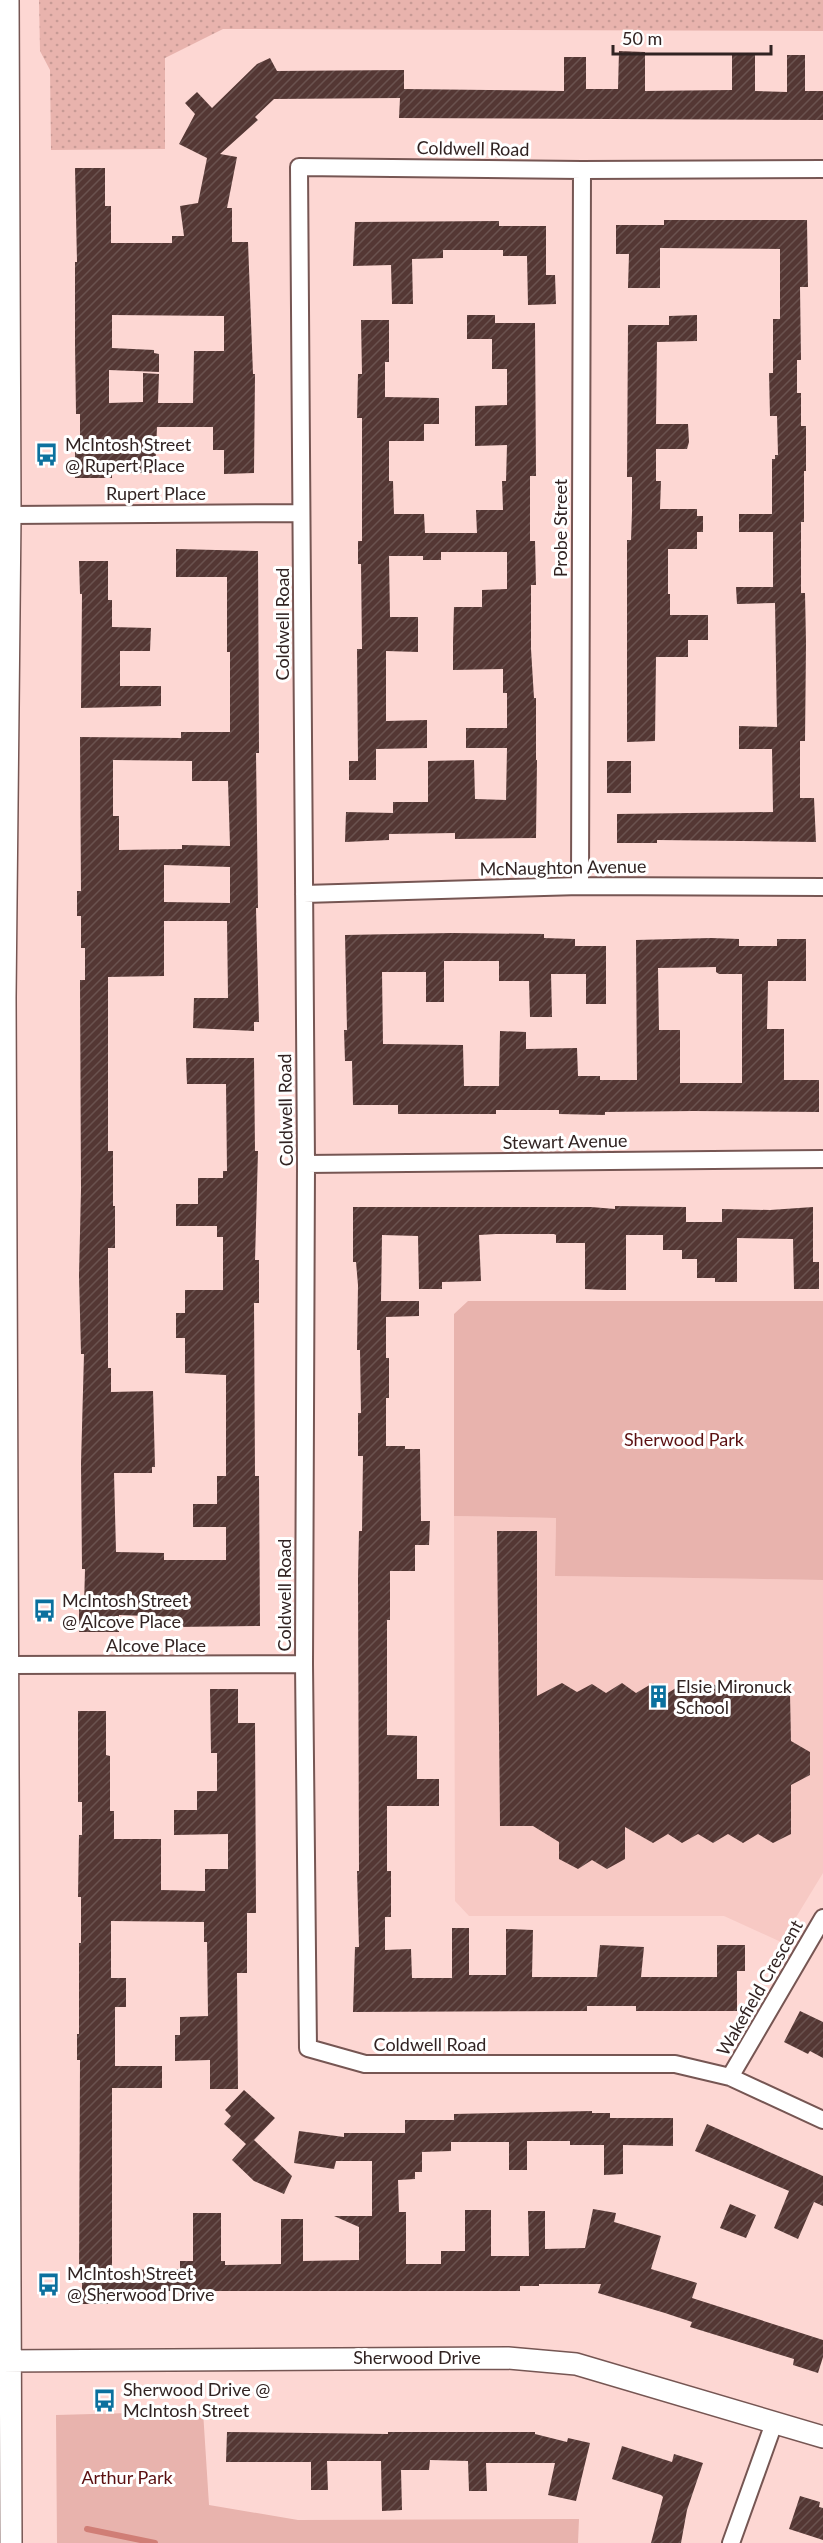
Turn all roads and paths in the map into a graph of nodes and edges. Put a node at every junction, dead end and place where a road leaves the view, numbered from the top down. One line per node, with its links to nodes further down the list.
1 (8, 0): 5 (street)
2 (582, 170): 3 (street, Coldwell Road); 4 (street, Coldwell Road); 6 (street, Probe Street)
3 (823, 170)
4 (302, 513): 5 (street, Rupert Place); 8 (street, Coldwell Road)
5 (10, 514): 9 (street)
6 (580, 886): 7 (street, McNaughton Avenue); 8 (street, McNaughton Avenue)
7 (823, 887)
8 (304, 894): 11 (street, Coldwell Road)
9 (3, 998): 13 (street)
10 (823, 1159): 11 (street, Stewart Avenue)
11 (306, 1164): 12 (street, Coldwell Road)
12 (304, 1664): 13 (street, Alcove Place); 15 (street, Coldwell Road)
13 (8, 1665): 17 (street)
14 (823, 1918): 15 (street, Wakefield Crescent)
15 (730, 2077): 16 (street, Coldwell Road)
16 (823, 2120)
17 (5, 2361): 18 (street, Sherwood Drive); 20 (street)
18 (774, 2423): 19 (street, Sherwood Drive); 21 (street)
19 (823, 2437)
20 (11, 2543)
21 (731, 2543)

